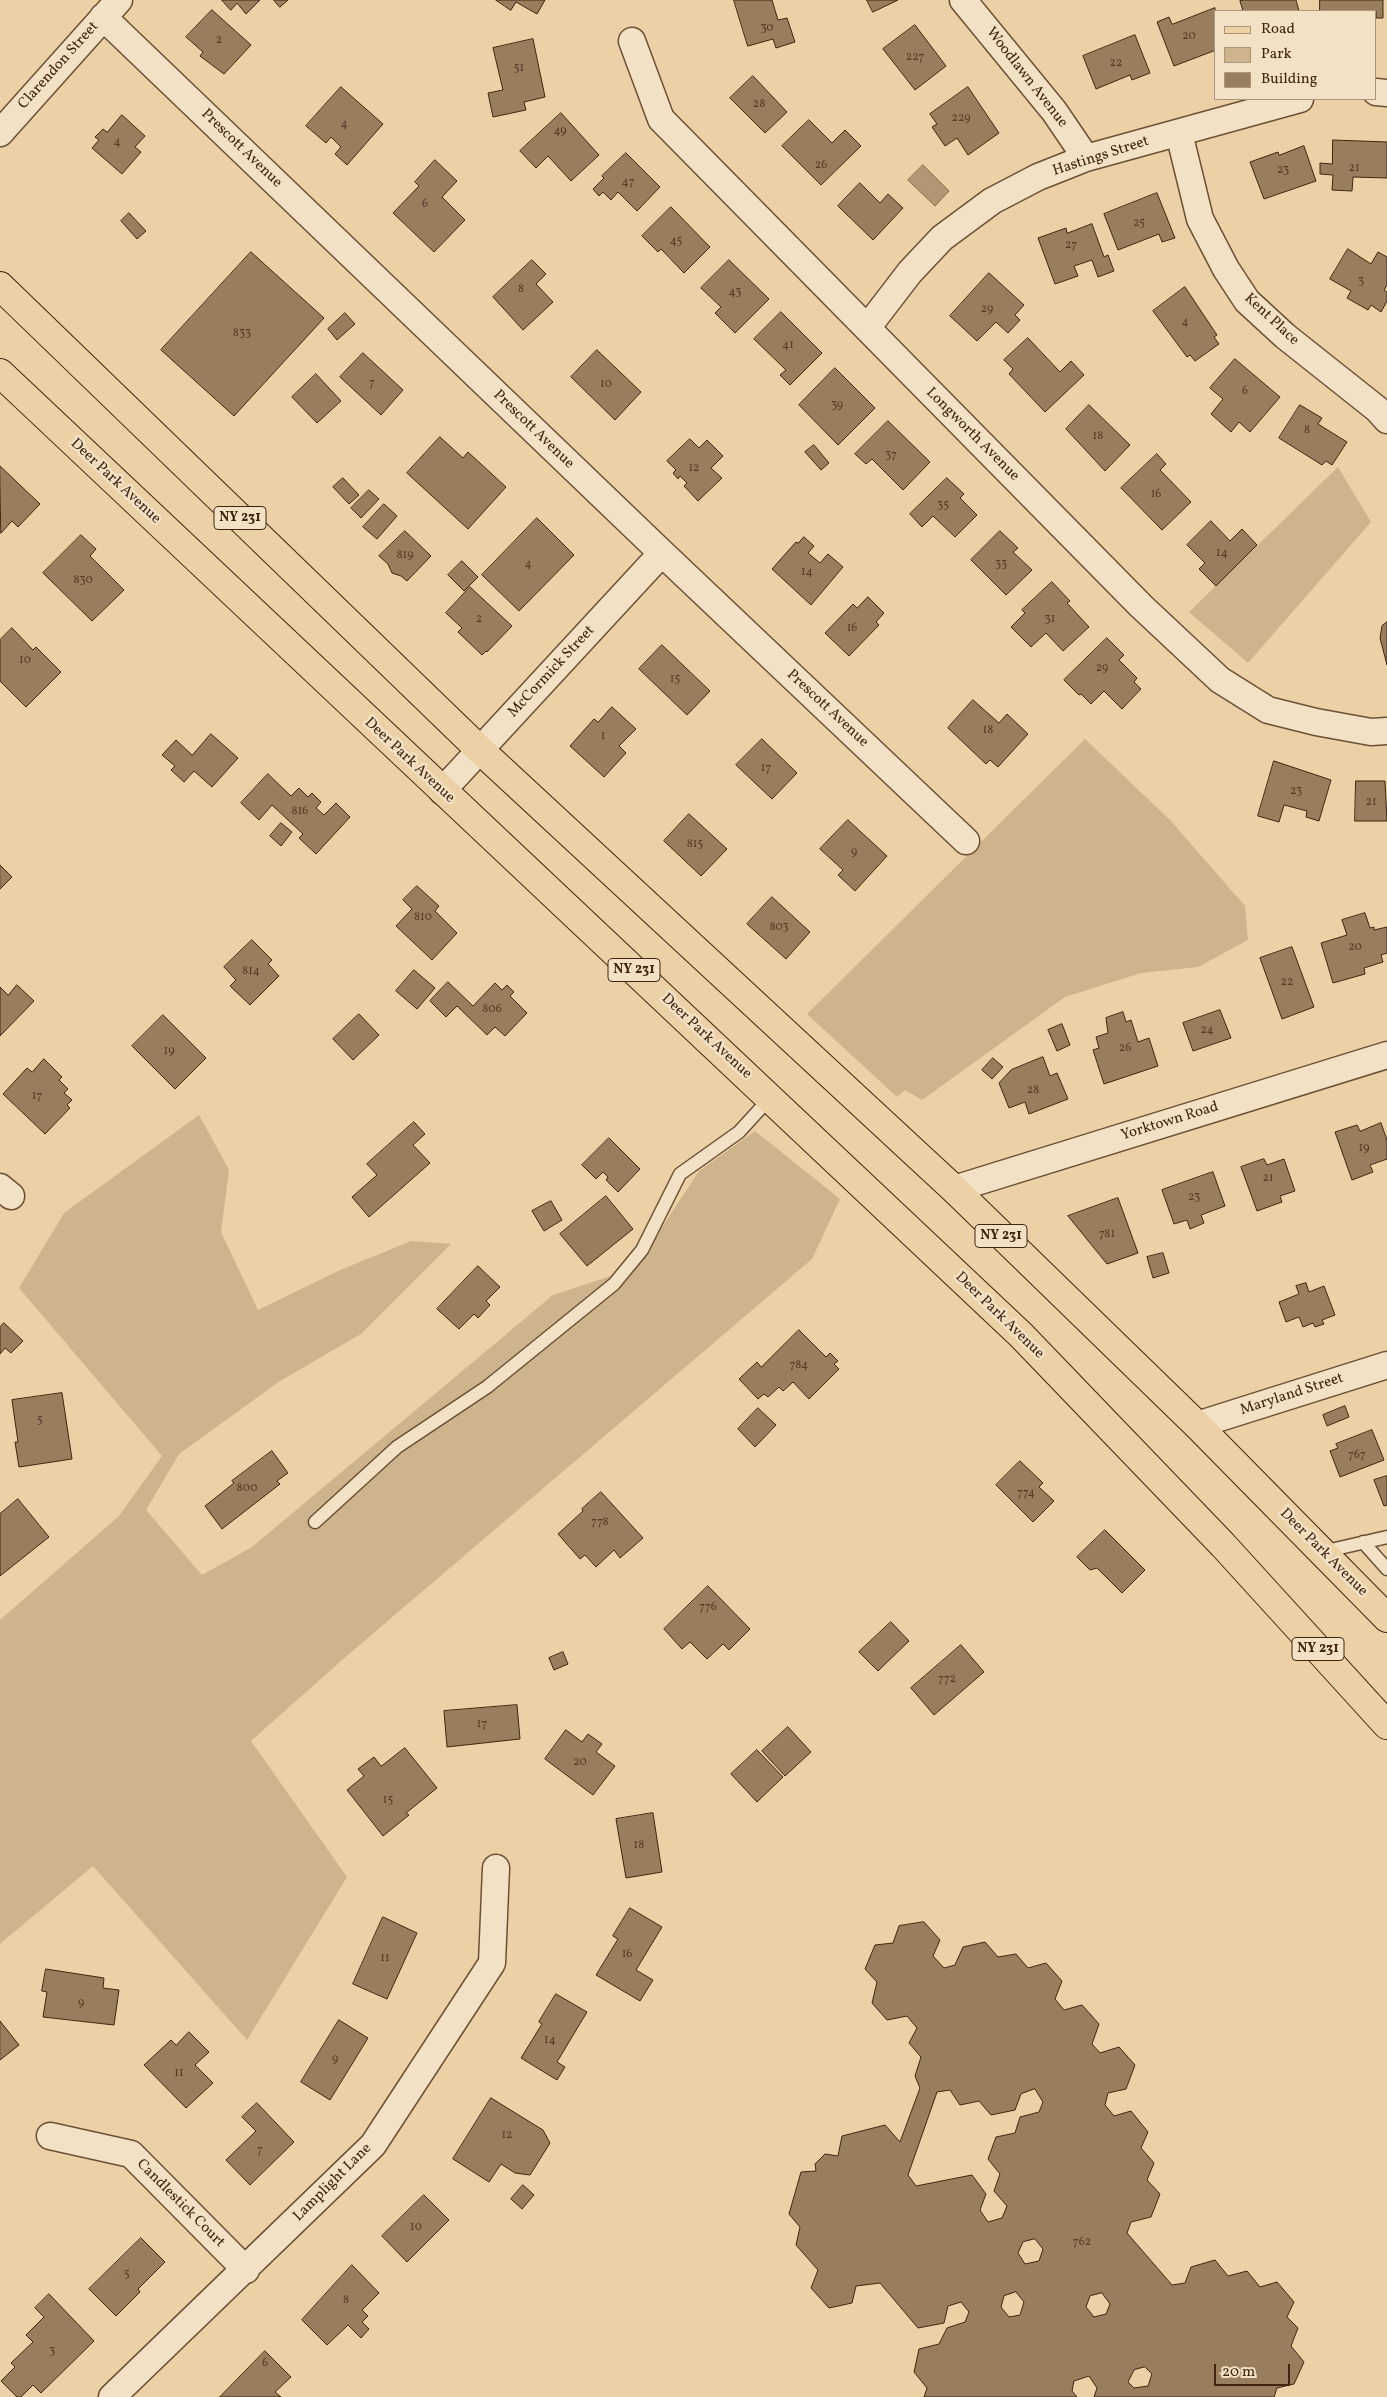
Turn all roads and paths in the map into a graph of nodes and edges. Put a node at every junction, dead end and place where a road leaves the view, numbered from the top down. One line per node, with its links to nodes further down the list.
1 (963, 0): 7 (street, Woodlawn Avenue)
2 (111, 8): 5 (street, Clarendon Street); 12 (street, Prescott Avenue)
3 (632, 41): 9 (street, Longworth Avenue)
4 (1296, 100): 6 (street, Hastings Street)
5 (0, 133)
6 (1179, 133): 7 (street, Hastings Street); 11 (street, Kent Place)
7 (1086, 158): 9 (street, Hastings Street)
8 (0, 286): 14 (main road, Deer Park Avenue / NY 231)
9 (867, 328): 13 (street, Longworth Avenue)
10 (0, 373): 15 (main road, Deer Park Avenue / NY 231)
11 (1387, 420)
12 (662, 553): 14 (street, McCormick Street); 16 (street, Prescott Avenue)
13 (1387, 731)
14 (480, 750): 15 (street, McCormick Street); 19 (main road, Deer Park Avenue / NY 231)
15 (442, 791): 18 (main road, Deer Park Avenue / NY 231)
16 (966, 841)
17 (1387, 1055): 19 (street, Yorktown Road)
18 (770, 1098): 22 (lane); 28 (main road, Deer Park Avenue / NY 231)
19 (954, 1190): 21 (main road, Deer Park Avenue / NY 231)
20 (1387, 1365): 21 (street, Maryland Street)
21 (1197, 1425): 25 (main road, Deer Park Avenue / NY 231)
22 (315, 1522)
23 (1387, 1537): 24 (lane)
24 (1362, 1542): 25 (lane); 26 (lane)
25 (1322, 1552): 27 (main road, Deer Park Avenue / NY 231)
26 (1387, 1569)
27 (1387, 1618)
28 (1386, 1723)
29 (496, 1868): 31 (street, Lamplight Lane)
30 (50, 2136): 31 (street, Candlestick Court)
31 (246, 2270): 32 (street, Lamplight Lane)
32 (112, 2397)

